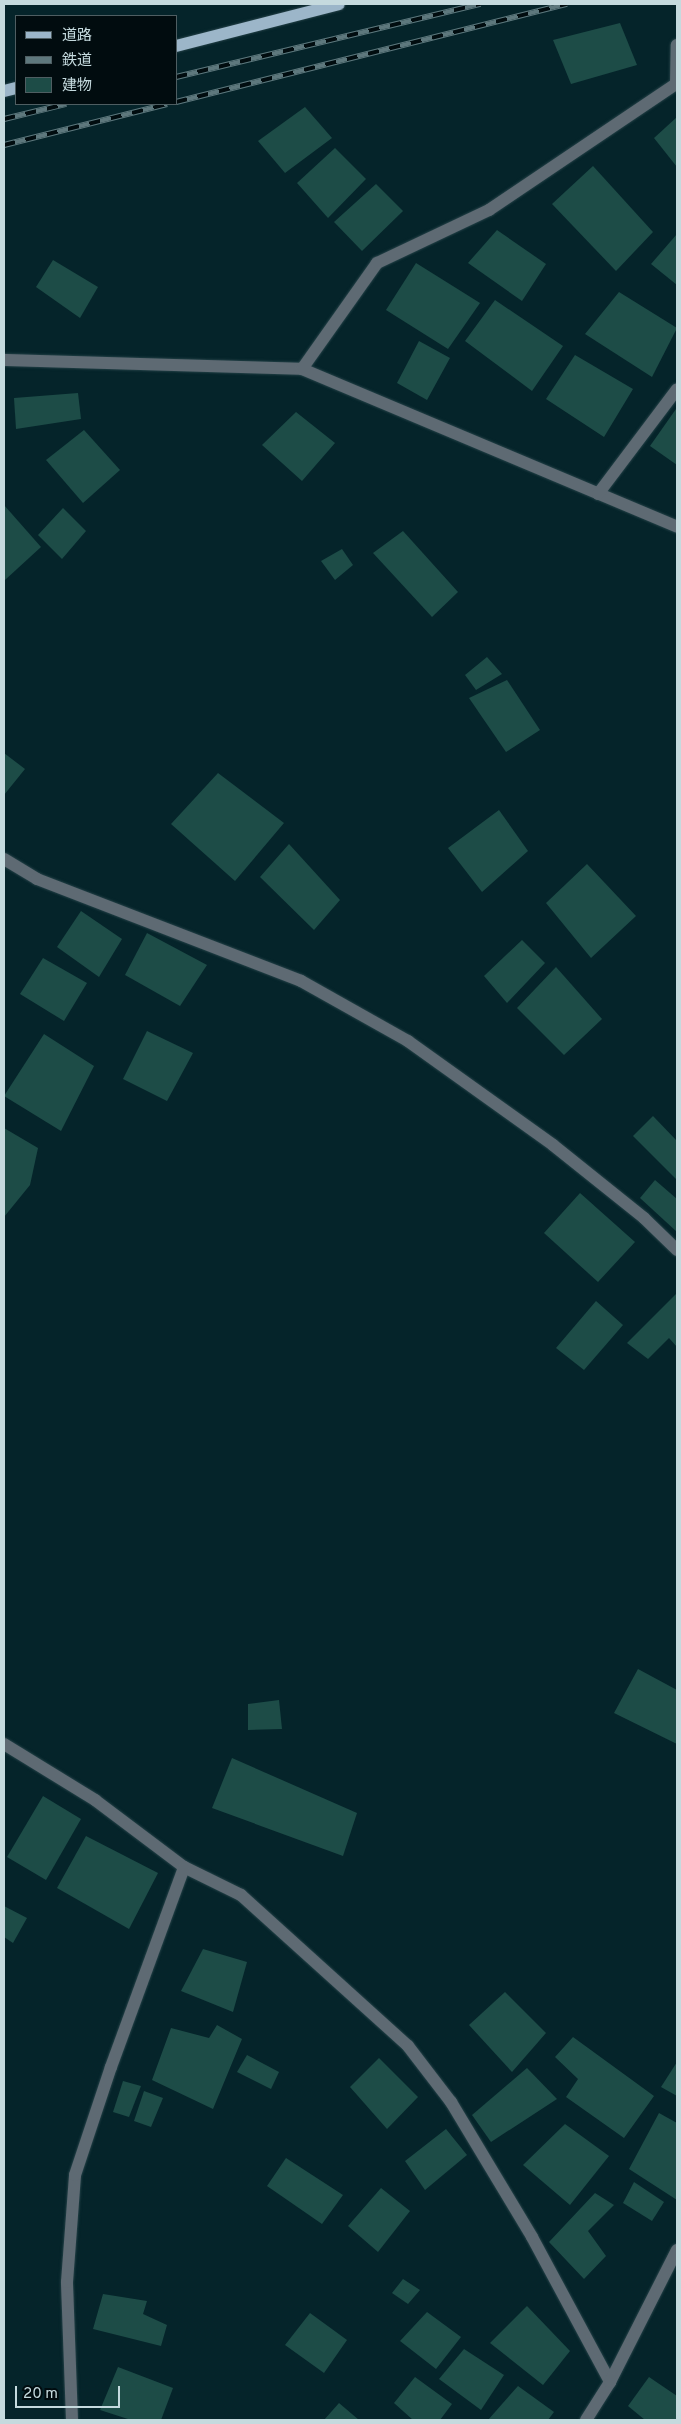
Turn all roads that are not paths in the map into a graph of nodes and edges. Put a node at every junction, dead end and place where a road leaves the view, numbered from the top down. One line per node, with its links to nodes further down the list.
1 (339, 4): 3 (main road)
2 (677, 44): 5 (street)
3 (178, 45)
4 (4, 360): 5 (street)
5 (302, 369): 7 (street)
6 (677, 389): 7 (street)
7 (598, 494): 8 (street)
8 (677, 527)
9 (4, 859): 10 (street)
10 (677, 1250)
11 (4, 1744): 12 (street)
12 (184, 1867): 14 (street); 15 (street)
13 (677, 2250): 14 (street)
14 (610, 2382): 16 (street)
15 (72, 2420)
16 (586, 2420)

